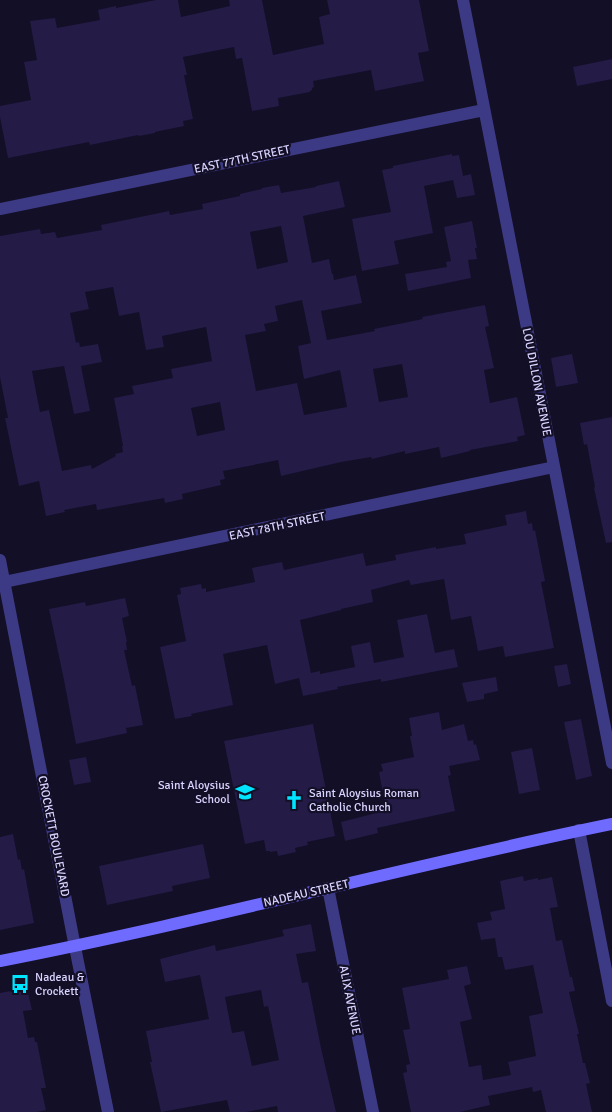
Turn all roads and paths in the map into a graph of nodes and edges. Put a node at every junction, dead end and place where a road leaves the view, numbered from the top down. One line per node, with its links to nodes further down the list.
1 (463, 0): 2 (street, LOU DILLON AVENUE)
2 (484, 110): 3 (street, EAST 77TH STREET); 4 (street, LOU DILLON AVENUE)
3 (0, 209)
4 (554, 467): 6 (street, EAST 78TH STREET); 7 (street, LOU DILLON AVENUE)
5 (0, 560): 6 (street, CROCKETT BOULEVARD)
6 (2, 583): 11 (street, CROCKETT BOULEVARD)
7 (612, 763)
8 (612, 824): 9 (main road, NADEAU STREET)
9 (579, 830): 10 (main road, NADEAU STREET); 13 (street)
10 (328, 888): 11 (main road, NADEAU STREET); 15 (street, ALIX AVENUE)
11 (74, 947): 12 (main road, NADEAU STREET); 14 (street, CROCKETT BOULEVARD)
12 (0, 961)
13 (612, 1001)
14 (108, 1112)
15 (373, 1112)

